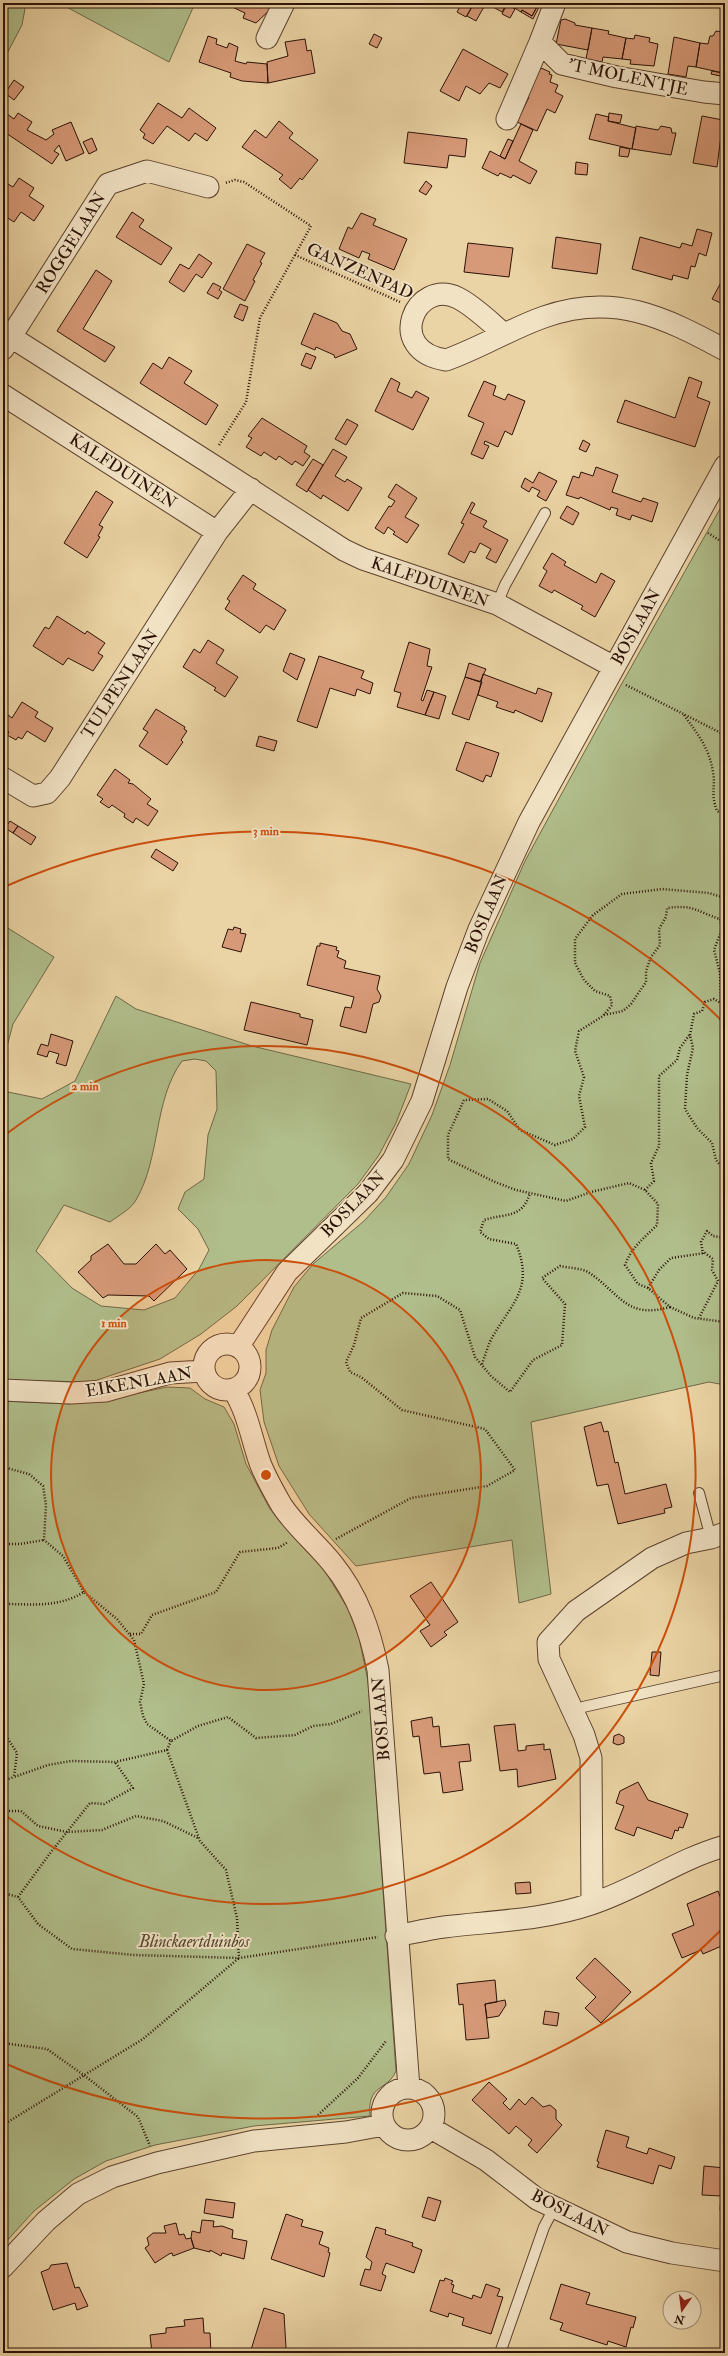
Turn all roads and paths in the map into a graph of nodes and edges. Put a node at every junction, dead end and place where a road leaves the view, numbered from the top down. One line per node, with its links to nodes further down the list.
1 (284, 3): 3 (street)
2 (555, 3): 4 (street)
3 (267, 38)
4 (540, 42): 5 (street, 'T MOLENTJE); 6 (street)
5 (725, 94)
6 (507, 119)
7 (208, 187): 8 (path, GANZENPAD); 11 (street, ROGGELAAN)
8 (295, 255): 9 (path, GANZENPAD); 14 (path, GANZENPAD)
9 (415, 309): 10 (street); 10 (street)
10 (504, 334): 12 (street)
11 (7, 344): 14 (street, KALFDUINEN)
12 (725, 350)
13 (3, 395): 18 (street, KALFDUINEN)
14 (208, 462): 16 (street, KALFDUINEN)
15 (725, 466): 20 (street, BOSLAAN)
16 (251, 489): 18 (street); 19 (street, KALFDUINEN)
17 (545, 512): 19 (lane)
18 (217, 532): 23 (street, TULPENLAAN)
19 (497, 604): 20 (street, KALFDUINEN)
20 (610, 675): 21 (path); 39 (street, BOSLAAN)
21 (682, 713): 22 (path); 24 (path)
22 (725, 735)
23 (3, 778)
24 (725, 815)
25 (725, 898): 28 (path)
26 (725, 1002): 27 (path)
27 (721, 1003): 28 (path); 29 (path)
28 (603, 1016): 32 (path)
29 (690, 1034): 30 (path); 31 (path)
30 (725, 1171)
31 (645, 1190): 32 (path); 35 (path)
32 (530, 1193): 40 (path)
33 (725, 1238): 34 (path)
34 (703, 1254): 35 (path); 37 (path)
35 (648, 1288): 36 (path)
36 (670, 1307): 37 (path); 40 (path)
37 (699, 1318): 38 (path)
38 (725, 1322)
39 (238, 1347): 41 (street); 42 (street)
40 (482, 1364): 50 (path)
41 (204, 1371): 42 (street); 43 (street, EIKENLAAN)
42 (233, 1389): 46 (street, BOSLAAN)
43 (3, 1390)
44 (3, 1467): 48 (path)
45 (699, 1493): 47 (lane)
46 (304, 1533): 50 (street, BOSLAAN); 53 (path)
47 (718, 1536): 57 (street)
48 (44, 1540): 49 (path); 51 (path)
49 (3, 1544)
50 (318, 1548): 56 (street, BOSLAAN)
51 (84, 1592): 52 (path); 53 (path)
52 (3, 1604)
53 (130, 1634): 60 (path)
54 (3, 1671): 58 (path)
55 (725, 1675): 57 (lane)
56 (381, 1701): 60 (path); 72 (street, BOSLAAN)
57 (574, 1711): 71 (street)
58 (3, 1714)
59 (3, 1731): 63 (path)
60 (171, 1741): 61 (path)
61 (167, 1750): 62 (path); 67 (path)
62 (116, 1762): 63 (path); 66 (path)
63 (14, 1777): 64 (path)
64 (3, 1781)
65 (3, 1811): 66 (path)
66 (67, 1832): 67 (path); 70 (path)
67 (199, 1838): 73 (path)
68 (725, 1846): 71 (street)
69 (3, 1893): 70 (path)
70 (18, 1897): 73 (path)
71 (592, 1904): 72 (street)
72 (396, 1936): 73 (path); 74 (street, BOSLAAN)
73 (239, 1958): 76 (path)
74 (403, 2023): 77 (street, BOSLAAN); 81 (path)
75 (3, 2043): 76 (path)
76 (85, 2076): 78 (path); 82 (path)
77 (409, 2088): 79 (street); 80 (street)
78 (3, 2125)
79 (384, 2125): 80 (street); 81 (street)
80 (431, 2128): 83 (street, BOSLAAN)
81 (312, 2135): 82 (street)
82 (156, 2163): 85 (street)
83 (554, 2208): 84 (street, BOSLAAN); 86 (lane)
84 (725, 2261)
85 (3, 2267)
86 (500, 2353)

